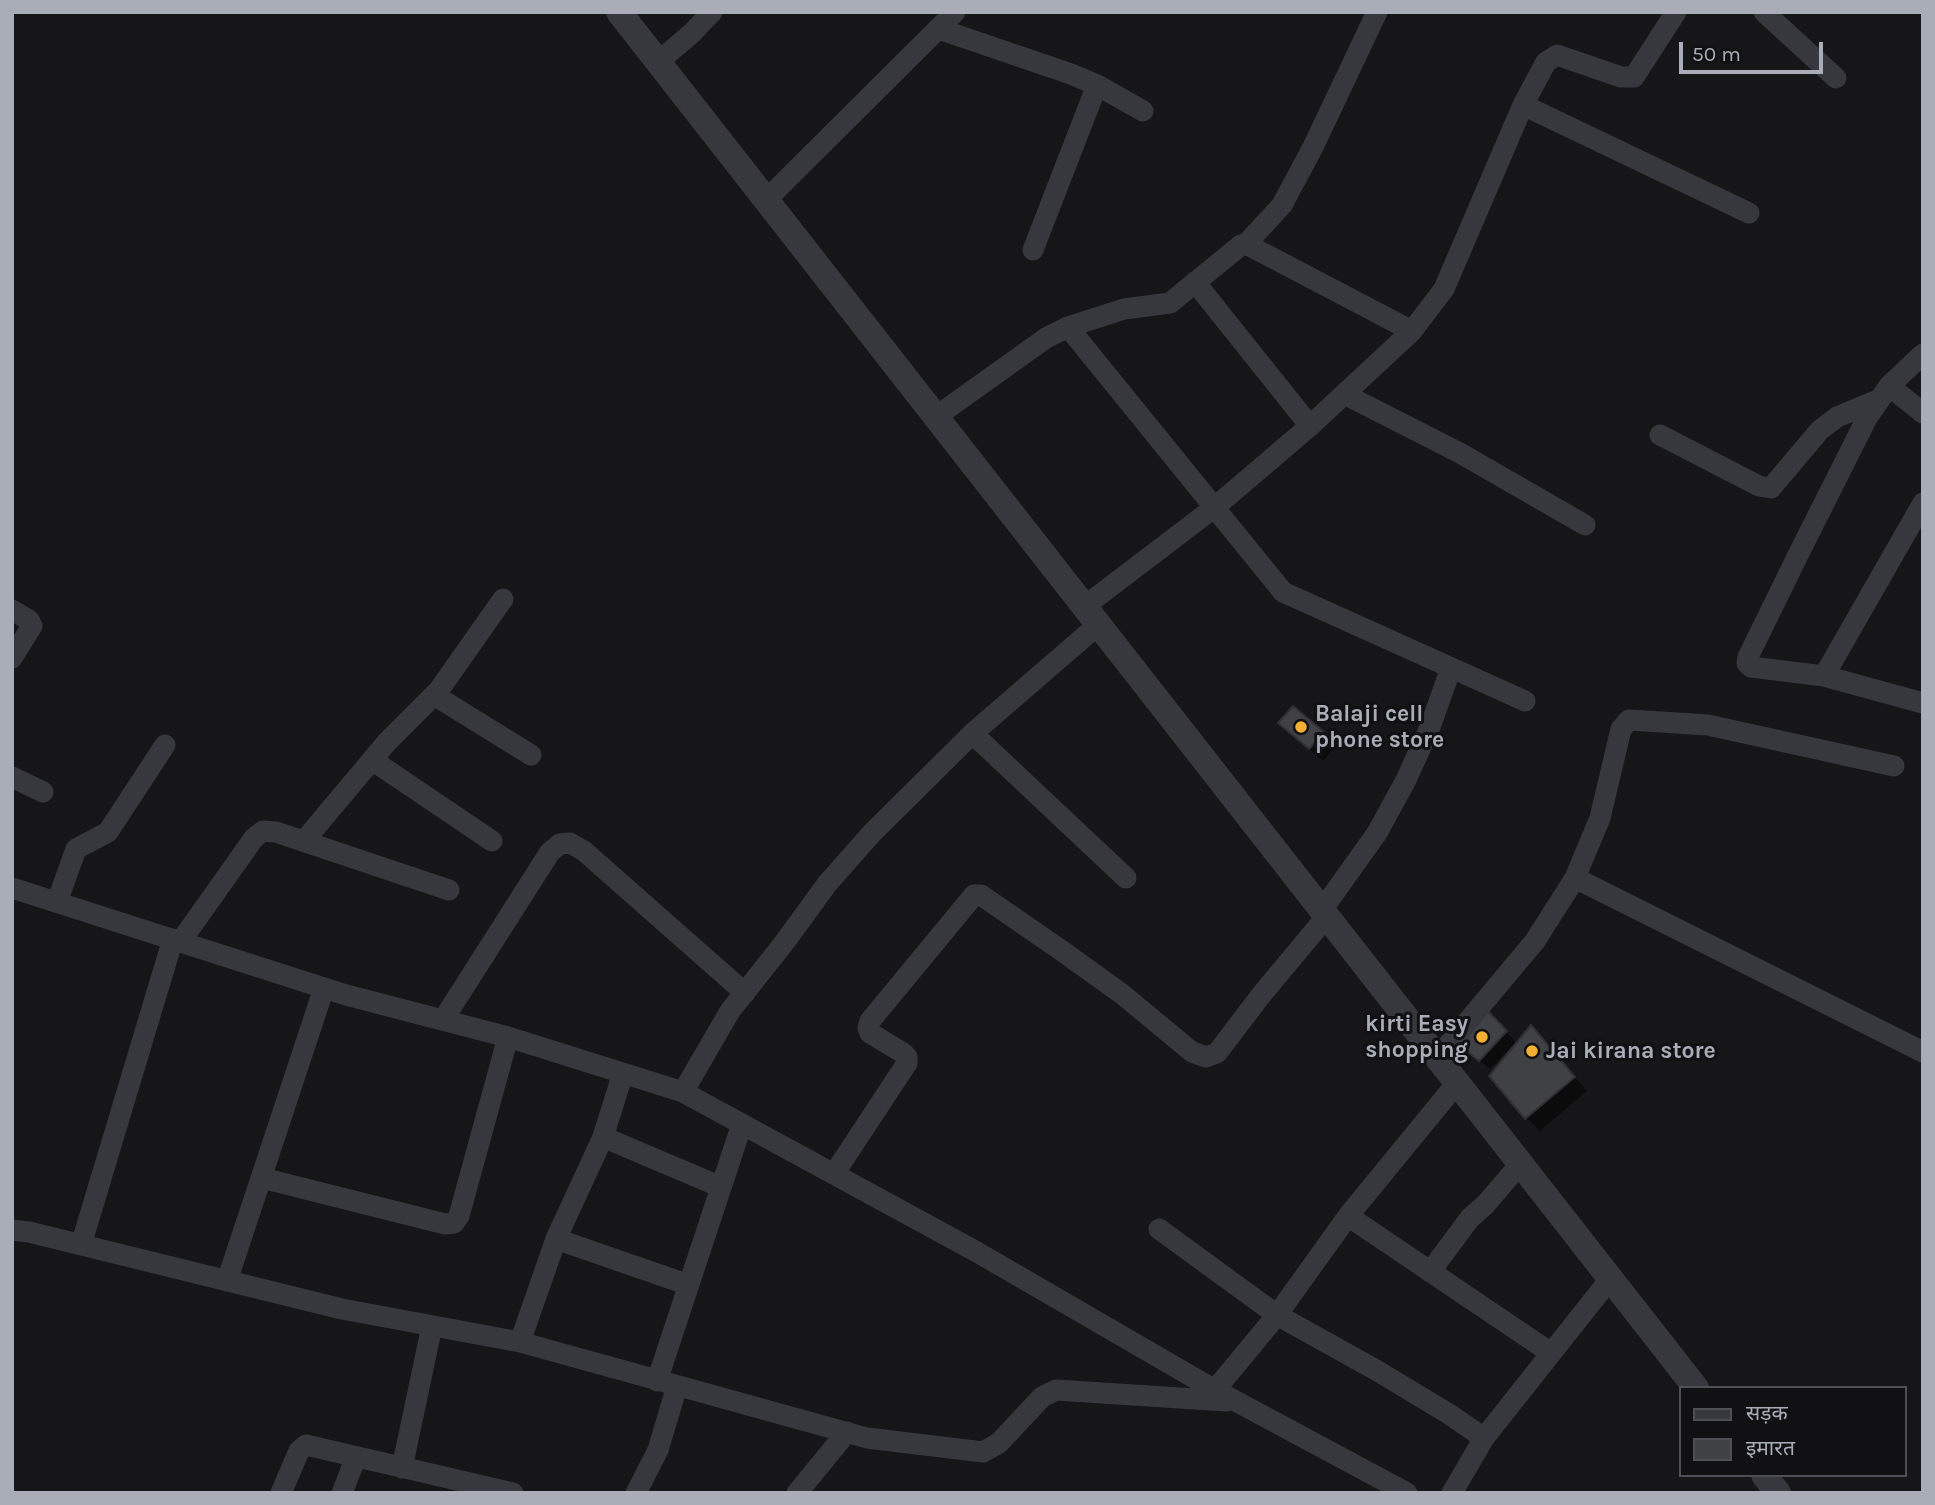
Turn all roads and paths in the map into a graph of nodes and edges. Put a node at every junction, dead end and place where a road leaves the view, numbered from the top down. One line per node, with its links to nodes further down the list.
1 (619, 12): 8 (street)
2 (712, 12): 8 (street)
3 (955, 12): 7 (street)
4 (1377, 12): 15 (street)
5 (1676, 12): 11 (street)
6 (1764, 12): 9 (street)
7 (939, 29): 10 (street); 13 (street)
8 (659, 62): 13 (street)
9 (1836, 78)
10 (1097, 85): 12 (street); 16 (street)
11 (1523, 105): 14 (street); 19 (street)
12 (1143, 111)
13 (767, 200): 24 (street)
14 (1749, 213)
15 (1246, 244): 17 (street); 19 (street)
16 (1033, 250)
17 (1195, 282): 18 (street); 25 (street)
18 (1068, 327): 24 (street); 28 (street)
19 (1412, 331): 22 (street)
20 (1923, 354): 21 (street)
21 (1883, 393): 23 (street); 26 (street); 35 (street)
22 (1345, 394): 25 (street); 29 (street)
23 (1923, 413)
24 (937, 416): 32 (street)
25 (1310, 426): 28 (street)
26 (1660, 435)
27 (1923, 503): 35 (street)
28 (1215, 508): 32 (street); 34 (street)
29 (1585, 525)
30 (503, 599): 36 (street)
31 (12, 610): 33 (street)
32 (1092, 615): 39 (street); 53 (street)
33 (12, 658)
34 (1451, 668): 37 (street); 53 (street)
35 (1824, 676): 38 (street)
36 (434, 695): 41 (street); 42 (street)
37 (1525, 701)
38 (1923, 703)
39 (973, 734): 48 (street); 56 (street)
40 (165, 745): 52 (street)
41 (531, 755)
42 (372, 760): 46 (street); 47 (street)
43 (1894, 766): 49 (street)
44 (12, 777): 45 (street)
45 (43, 792)
46 (304, 841): 51 (street); 54 (street)
47 (492, 841)
48 (1126, 878)
49 (1575, 878): 59 (street); 60 (street)
50 (12, 888): 52 (street)
51 (449, 890)
52 (57, 902): 54 (street)
53 (1324, 913): 60 (street); 67 (street)
54 (177, 940): 55 (street); 74 (street)
55 (324, 988): 57 (street); 68 (street)
56 (745, 993): 57 (street); 63 (street)
57 (443, 1020): 58 (street)
58 (508, 1037): 61 (street); 68 (street)
59 (1923, 1052)
60 (1437, 1057): 62 (street)
61 (623, 1073): 63 (street); 65 (street)
62 (1457, 1083): 66 (street); 70 (street)
63 (683, 1092): 64 (street)
64 (742, 1124): 67 (street); 69 (street)
65 (603, 1137): 69 (street); 73 (street)
66 (1521, 1163): 75 (street); 76 (street)
67 (834, 1174): 85 (street)
68 (261, 1178): 77 (street)
69 (721, 1187): 78 (street)
70 (1348, 1216): 75 (street); 79 (street)
71 (1159, 1229): 79 (street)
72 (12, 1230): 74 (street)
73 (556, 1239): 78 (street); 81 (street)
74 (80, 1245): 77 (street)
75 (1430, 1272): 82 (street)
76 (1611, 1279): 82 (street); 84 (street)
77 (227, 1281): 80 (street)
78 (688, 1285): 83 (street)
79 (1276, 1315): 85 (street); 88 (street)
80 (432, 1326): 81 (street); 90 (street)
81 (520, 1342): 83 (street)
82 (1551, 1353): 88 (street)
83 (667, 1383): 87 (street); 96 (street)
84 (1694, 1386)
85 (1215, 1391): 86 (street)
86 (1234, 1401): 87 (street); 98 (street)
87 (847, 1432): 97 (street)
88 (1484, 1438): 99 (street)
89 (356, 1457): 90 (street); 93 (street); 94 (street)
90 (402, 1468): 92 (street)
91 (1766, 1477): 100 (street)
92 (461, 1487): 95 (street)
93 (281, 1493)
94 (342, 1493)
95 (513, 1493)
96 (636, 1493)
97 (797, 1493)
98 (1407, 1493)
99 (1452, 1493)
100 (1778, 1493)

